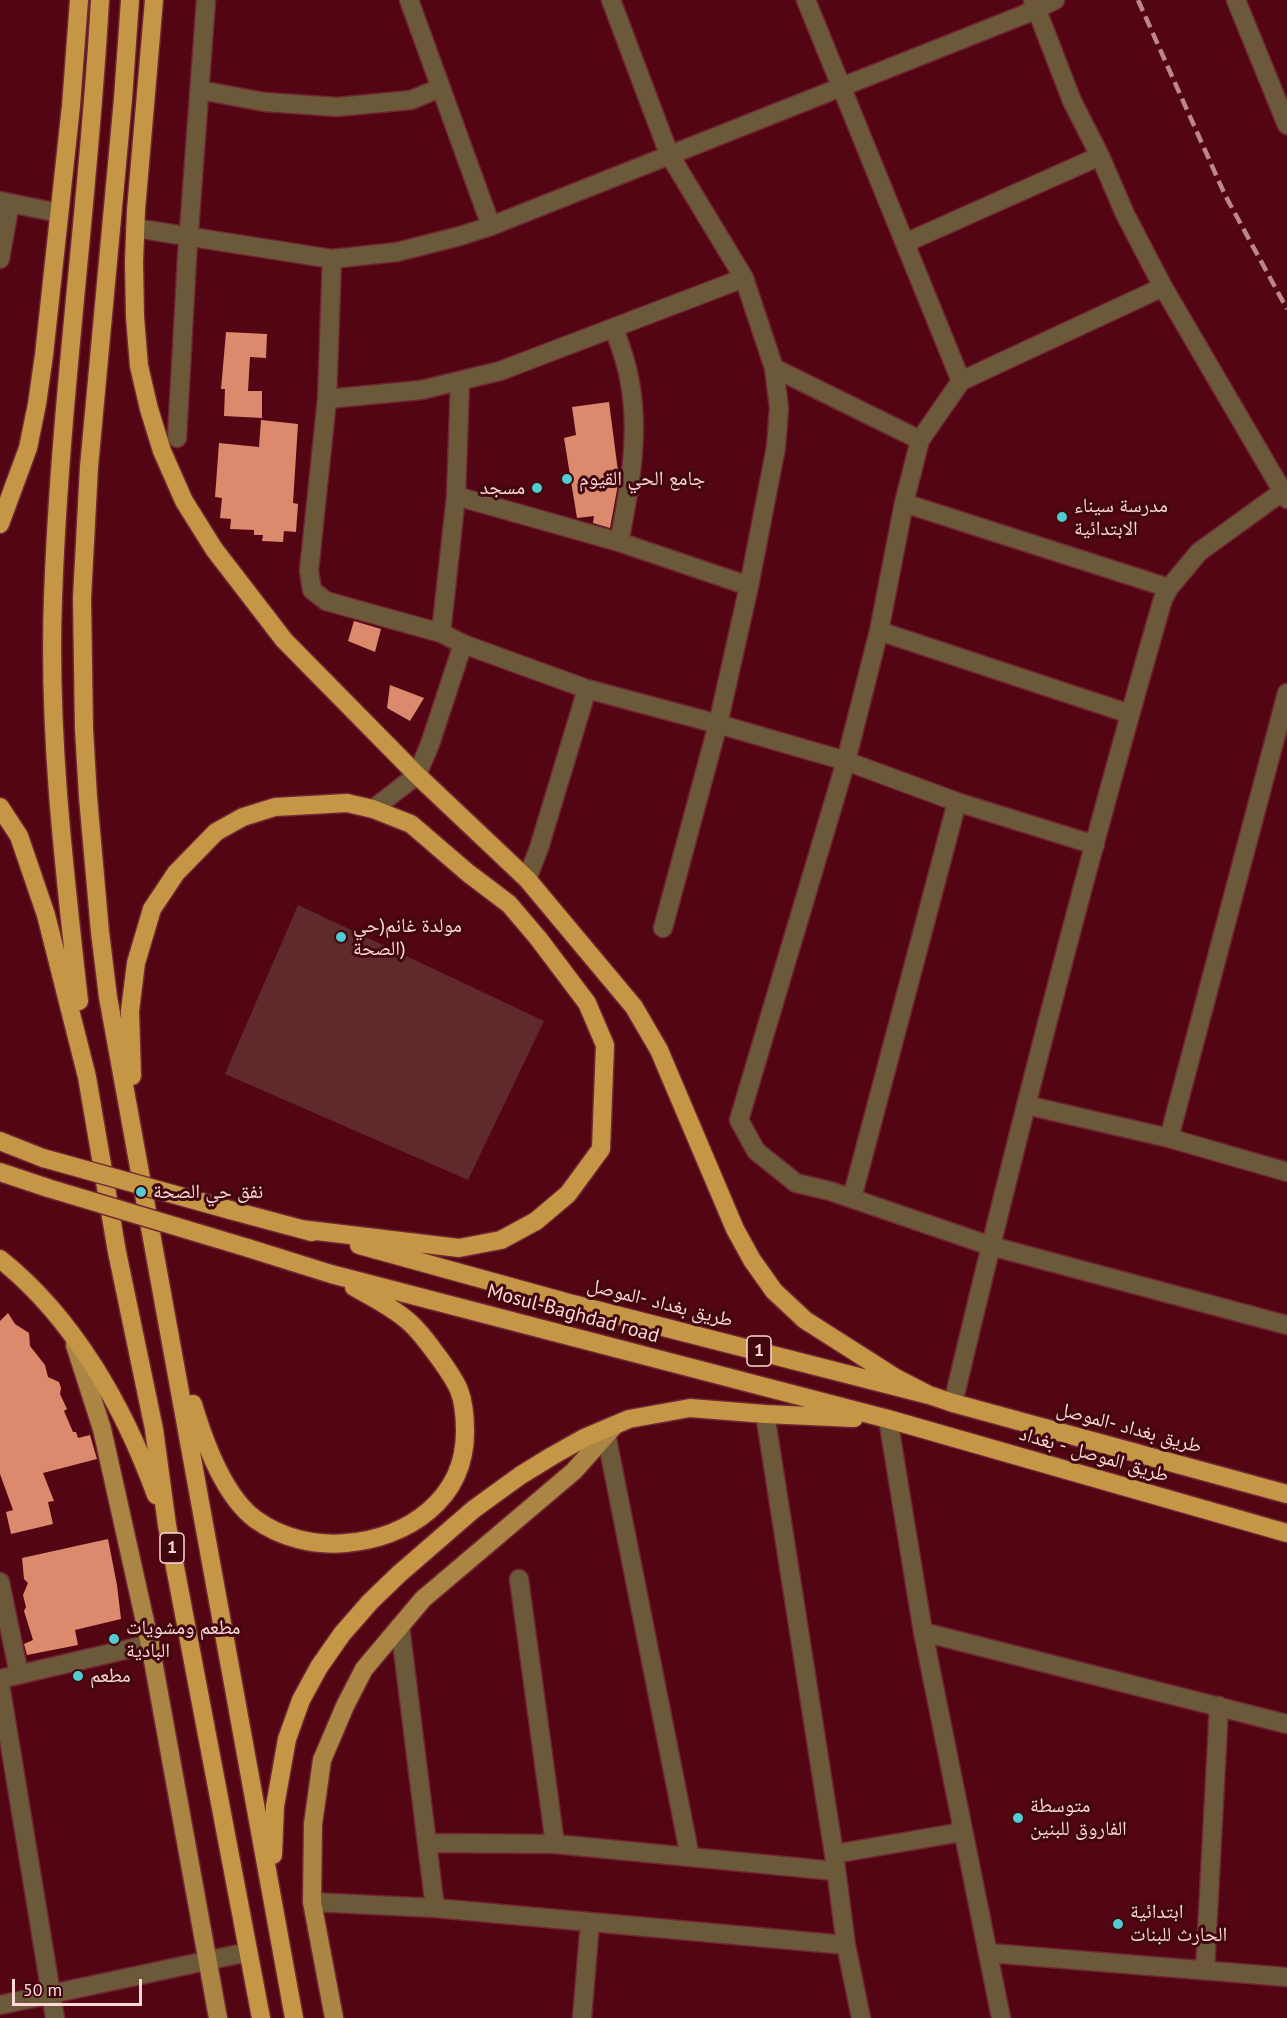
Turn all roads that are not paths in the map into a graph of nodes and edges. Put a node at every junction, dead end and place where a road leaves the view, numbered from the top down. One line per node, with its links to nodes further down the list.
1 (100, 0): 25 (highway)
2 (130, 0): 26 (highway)
3 (154, 0): 21 (highway)
4 (206, 0): 14 (street)
5 (409, 0): 13 (street)
6 (611, 0): 16 (street)
7 (806, 0): 12 (street)
8 (1055, 0): 11 (street)
9 (1236, 0): 15 (street)
10 (76, 3): 19 (highway)
11 (1034, 5): 12 (street); 17 (street)
12 (841, 86): 16 (street); 23 (street)
13 (440, 88): 14 (street); 20 (street)
14 (200, 90): 22 (street)
15 (1287, 125)
16 (669, 154): 20 (street); 30 (street)
17 (1100, 156): 23 (street); 31 (street)
18 (5, 202): 19 (street); 27 (street)
19 (59, 213): 24 (highway)
20 (491, 226): 28 (street)
21 (135, 228): 22 (street); 29 (highway)
22 (188, 238): 28 (street); 37 (street)
23 (905, 243): 35 (street)
24 (56, 246): 25 (highway); 42 (highway)
25 (80, 251): 61 (highway)
26 (108, 257): 29 (highway); 65 (highway)
27 (0, 259)
28 (332, 259): 36 (street)
29 (134, 262): 54 (highway)
30 (744, 278): 32 (street); 33 (street)
31 (1163, 287): 35 (street); 40 (street)
32 (614, 328): 34 (street); 43 (street)
33 (774, 368): 38 (street); 44 (street)
34 (460, 381): 36 (street); 39 (street)
35 (961, 381): 38 (street)
36 (327, 399): 47 (street)
37 (177, 438)
38 (920, 440): 41 (street)
39 (456, 496): 43 (street); 47 (street)
40 (1285, 496): 45 (street)
41 (904, 503): 45 (street); 46 (street)
42 (0, 524)
43 (619, 542): 44 (street)
44 (749, 586): 52 (street)
45 (1169, 588): 51 (street)
46 (879, 631): 51 (street); 53 (street)
47 (441, 633): 48 (street)
48 (463, 644): 49 (street); 54 (street)
49 (587, 689): 52 (street); 59 (street)
50 (1287, 693): 63 (street)
51 (1130, 714): 58 (street)
52 (718, 724): 53 (street); 60 (street)
53 (846, 761): 55 (street); 68 (street)
54 (417, 775): 57 (street); 59 (highway)
55 (957, 802): 58 (street); 68 (street)
56 (0, 807): 61 (highway)
57 (373, 809): 65 (highway); 69 (highway)
58 (1095, 845): 62 (street)
59 (527, 879): 76 (highway)
60 (663, 928)
61 (87, 1077): 82 (highway, 1)
62 (1026, 1105): 63 (street); 70 (street)
63 (1169, 1138): 66 (street)
64 (0, 1141): 69 (highway, طريق بغداد -الموصل / 1, bridge)
65 (134, 1141): 75 (highway)
66 (1287, 1171)
67 (0, 1172): 72 (highway, Mosul-Baghdad road, bridge)
68 (852, 1198): 70 (street)
69 (300, 1229): 76 (highway, طريق بغداد -الموصل / 1)
70 (991, 1246): 73 (street); 77 (street)
71 (0, 1259): 74 (highway)
72 (332, 1274): 75 (highway); 79 (highway, Mosul-Baghdad road)
73 (1287, 1326)
74 (69, 1329): 82 (highway); 88 (main road)
75 (170, 1334): 100 (highway)
76 (929, 1395): 77 (highway, طريق بغداد -الموصل / 1)
77 (953, 1404): 81 (highway, طريق بغداد -الموصل / 1)
78 (765, 1414): 79 (highway); 80 (highway); 98 (street)
79 (888, 1419): 83 (highway, طريق الموصل - بغداد); 87 (street)
80 (612, 1428): 86 (main road); 97 (street); 100 (highway)
81 (1287, 1494)
82 (167, 1525): 104 (highway, 1)
83 (1287, 1533)
84 (519, 1579): 96 (street)
85 (0, 1582): 89 (street)
86 (400, 1626): 95 (street); 99 (main road)
87 (923, 1632): 92 (street); 94 (street)
88 (150, 1644): 89 (street); 106 (main road)
89 (19, 1674): 90 (street)
90 (0, 1679)
91 (0, 1684): 109 (street)
92 (1219, 1706): 93 (street); 107 (street)
93 (1287, 1724)
94 (962, 1832): 98 (street); 105 (street)
95 (428, 1843): 96 (street); 101 (street)
96 (555, 1844): 97 (street)
97 (690, 1857): 98 (street)
98 (835, 1862): 103 (street)
99 (312, 1902): 101 (street); 115 (main road)
100 (275, 1908): 114 (highway)
101 (435, 1908): 102 (street)
102 (590, 1922): 103 (street); 116 (street)
103 (846, 1945): 117 (street)
104 (248, 1952): 106 (street); 113 (highway, 1)
105 (989, 1953): 107 (street); 118 (street)
106 (208, 1960): 109 (street); 112 (main road)
107 (1205, 1970): 108 (street)
108 (1287, 1977)
109 (51, 1994): 110 (street); 111 (street)
110 (0, 2005)
111 (55, 2018)
112 (218, 2018)
113 (261, 2018)
114 (294, 2018)
115 (334, 2018)
116 (582, 2018)
117 (861, 2018)
118 (1001, 2018)

